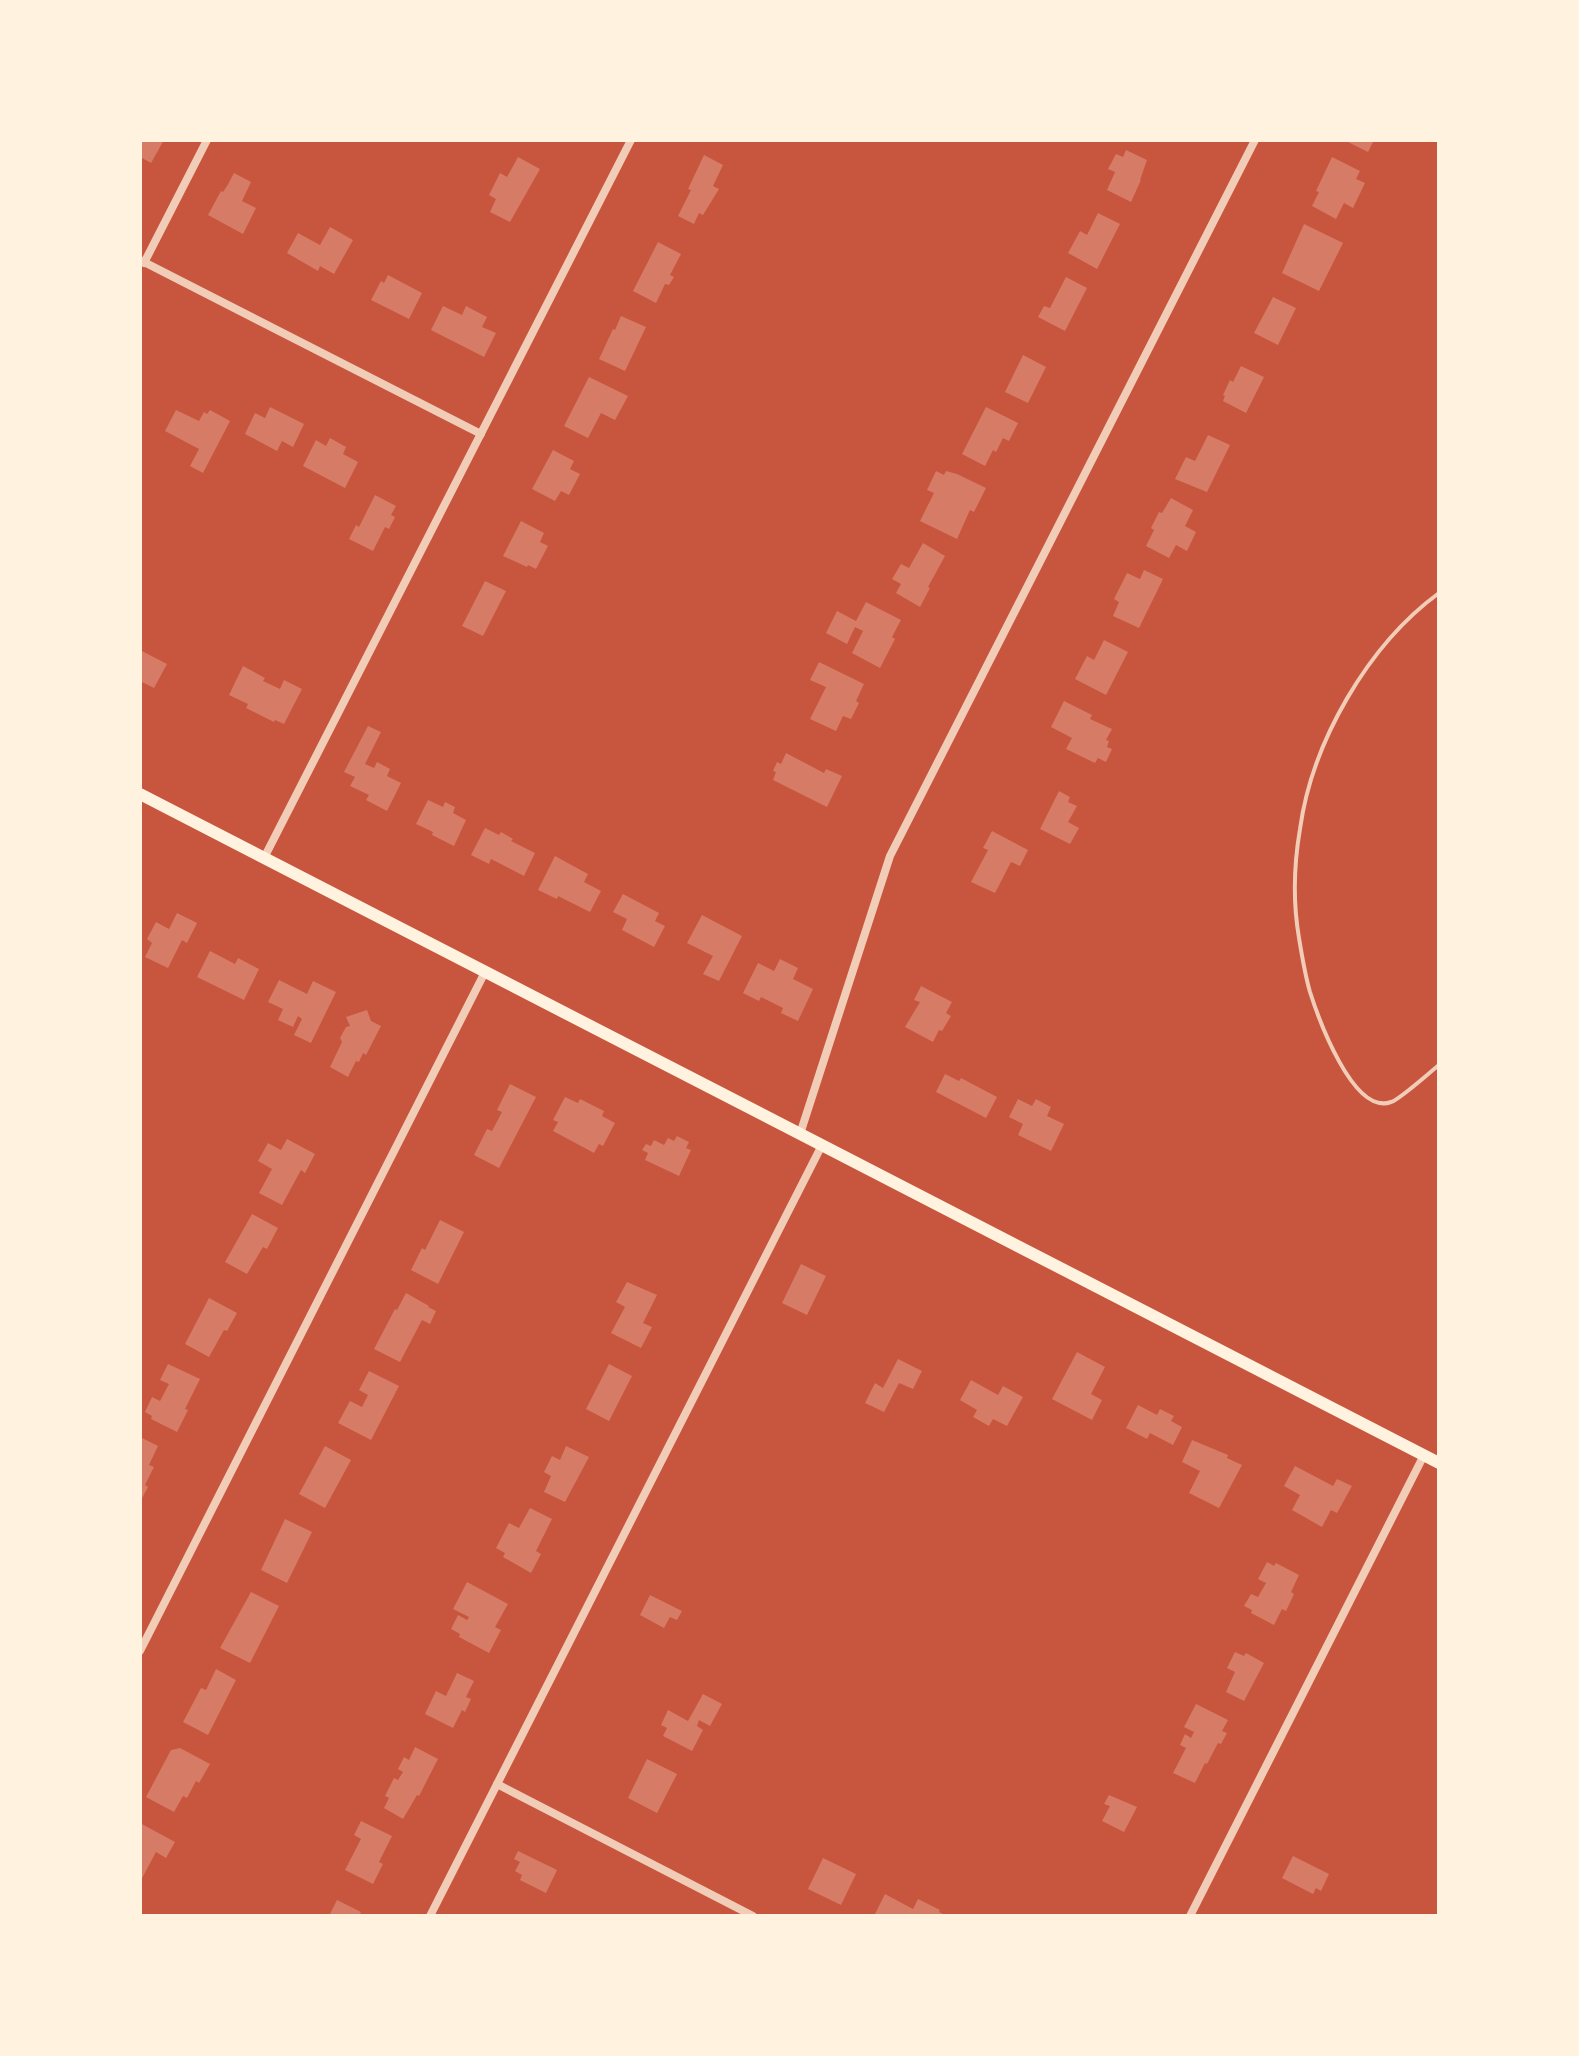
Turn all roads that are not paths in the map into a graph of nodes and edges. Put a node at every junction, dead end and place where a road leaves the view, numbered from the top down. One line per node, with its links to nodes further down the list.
1 (207, 140): 4 (street)
2 (631, 140): 5 (street)
3 (1255, 140): 11 (street)
4 (142, 262): 5 (street)
5 (481, 434): 8 (street)
6 (1439, 593): 10 (lane)
7 (141, 797): 8 (main road)
8 (264, 858): 9 (main road)
9 (485, 972): 11 (main road); 15 (street)
10 (1439, 1065)
11 (800, 1134): 12 (main road)
12 (822, 1145): 13 (main road); 16 (street)
13 (1424, 1455): 14 (main road); 19 (street)
14 (1439, 1463)
15 (140, 1651)
16 (497, 1784): 17 (street); 18 (street)
17 (430, 1916)
18 (753, 1916)
19 (1190, 1916)

